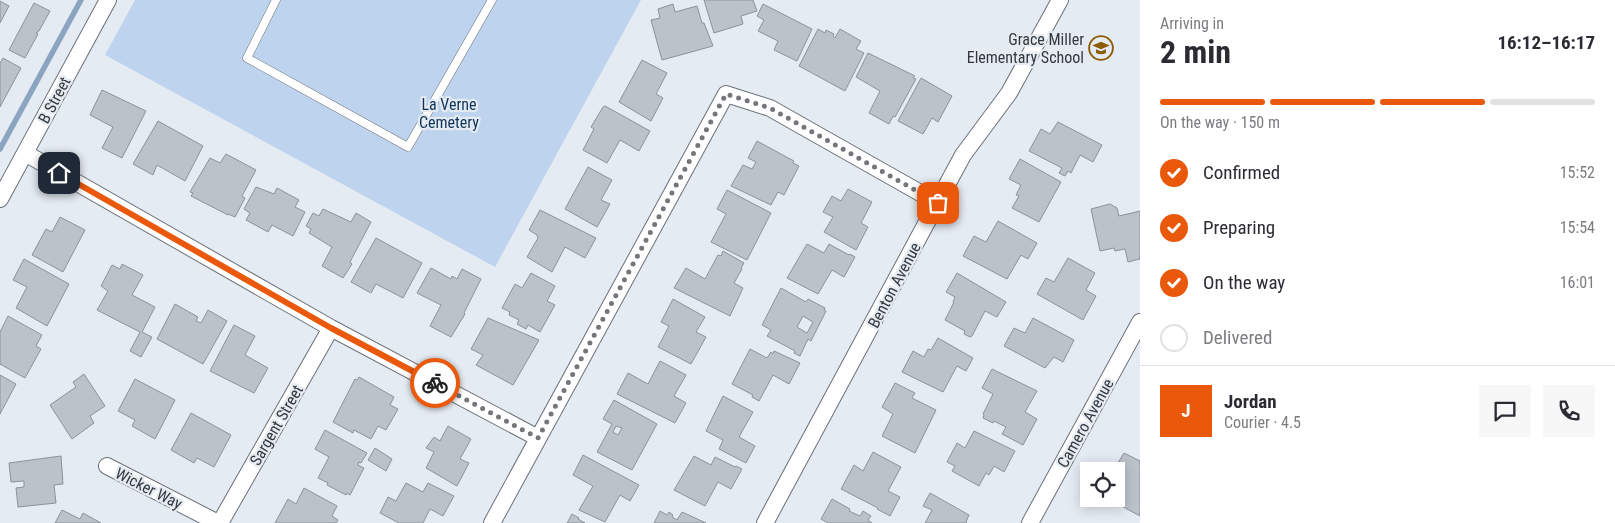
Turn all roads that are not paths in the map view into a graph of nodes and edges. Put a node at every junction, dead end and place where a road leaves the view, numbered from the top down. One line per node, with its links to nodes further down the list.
1 (108, 0): 5 (street, B Street)
2 (276, 0): 3 (lane)
3 (492, 0)
4 (1060, 0): 7 (street, Benton Avenue)
5 (25, 153): 6 (street, B Street); 9 (street)
6 (0, 199)
7 (938, 203): 10 (street); 14 (street, Benton Avenue)
8 (1140, 322): 15 (street, Camero Avenue)
9 (331, 328): 10 (street); 12 (street, Sargent Street)
10 (538, 438): 13 (street)
11 (107, 466): 12 (street, Wicker Way)
12 (219, 523)
13 (492, 523)
14 (765, 523)
15 (1030, 523)

